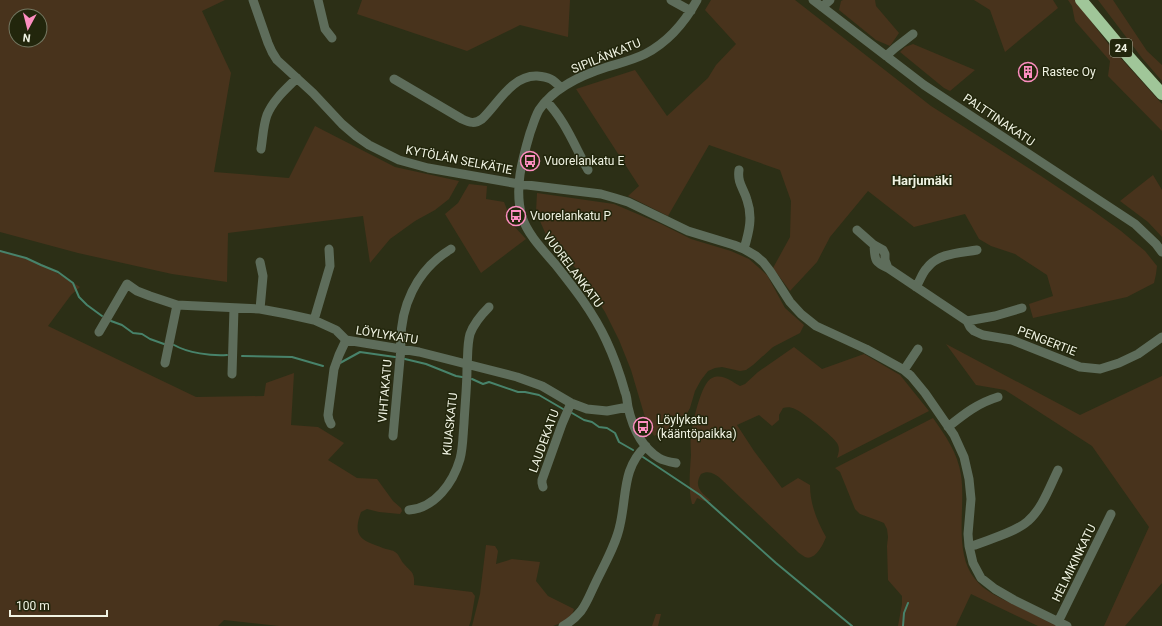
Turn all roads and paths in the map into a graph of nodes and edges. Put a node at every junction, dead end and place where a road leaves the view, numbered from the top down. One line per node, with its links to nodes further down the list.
1 (253, 0): 14 (street, KYTÖLÄN SELKÄTIE)
2 (318, 0): 12 (street)
3 (671, 0): 10 (street)
4 (698, 0): 10 (street, SIPILÄNKATU)
5 (813, 0): 9 (street, PALTTINAKATU)
6 (830, 0): 9 (street)
7 (1082, 0): 17 (highway, 24)
8 (1091, 0): 17 (highway, 24)
9 (822, 7): 13 (street, PALTTINAKATU)
10 (691, 12): 16 (street, SIPILÄNKATU)
11 (913, 34): 13 (street)
12 (332, 38)
13 (886, 56): 28 (street, PALTTINAKATU)
14 (296, 78): 19 (street); 22 (street, KYTÖLÄN SELKÄTIE)
15 (394, 79): 16 (street)
16 (561, 88): 18 (street, SIPILÄNKATU)
17 (1162, 92)
18 (546, 101): 20 (street); 22 (street, SIPILÄNKATU)
19 (261, 149)
20 (588, 170)
21 (738, 170): 26 (street)
22 (519, 184): 26 (street, KYTÖLÄN SELKÄTIE); 49 (street, VUORELANKATU)
23 (857, 230): 30 (street, PENGERTIE)
24 (329, 249): 36 (street)
25 (451, 249): 41 (street, VIHTAKATU)
26 (744, 249): 45 (street, KYTÖLÄN SELKÄTIE)
27 (976, 250): 30 (street)
28 (1162, 252)
29 (260, 262): 35 (street)
30 (916, 288): 37 (street, PENGERTIE)
31 (177, 304): 33 (street, LÖYLYKATU); 38 (street, LÖYLYKATU); 44 (street)
32 (489, 307): 43 (street, KIUASKATU)
33 (234, 308): 35 (street, LÖYLYKATU); 46 (street)
34 (1022, 308): 37 (street)
35 (260, 309): 36 (street, LÖYLYKATU)
36 (314, 320): 40 (street, LÖYLYKATU)
37 (967, 321): 39 (street, PENGERTIE)
38 (99, 332)
39 (1162, 337)
40 (346, 340): 41 (street, LÖYLYKATU); 50 (street)
41 (401, 348): 43 (street, LÖYLYKATU); 52 (street, VIHTAKATU)
42 (918, 349): 45 (street)
43 (468, 363): 48 (street, LÖYLYKATU); 57 (street, KIUASKATU)
44 (165, 364)
45 (904, 370): 51 (street, KYTÖLÄN SELKÄTIE)
46 (232, 374)
47 (998, 397): 51 (street)
48 (571, 403): 49 (street, LÖYLYKATU); 56 (street, LAUDEKATU)
49 (628, 407): 53 (street, VUORELANKATU)
50 (331, 424)
51 (948, 427): 59 (street, KYTÖLÄN SELKÄTIE)
52 (393, 436)
53 (646, 446): 54 (street, VUORELANKATU); 61 (street)
54 (676, 463)
55 (1058, 470): 59 (street)
56 (543, 487)
57 (409, 510)
58 (1111, 514): 60 (street, HELMIKINKATU)
59 (969, 546): 60 (street, KYTÖLÄN SELKÄTIE)
60 (1058, 622): 62 (street, KYTÖLÄN SELKÄTIE)
61 (563, 626)
62 (1067, 626)

